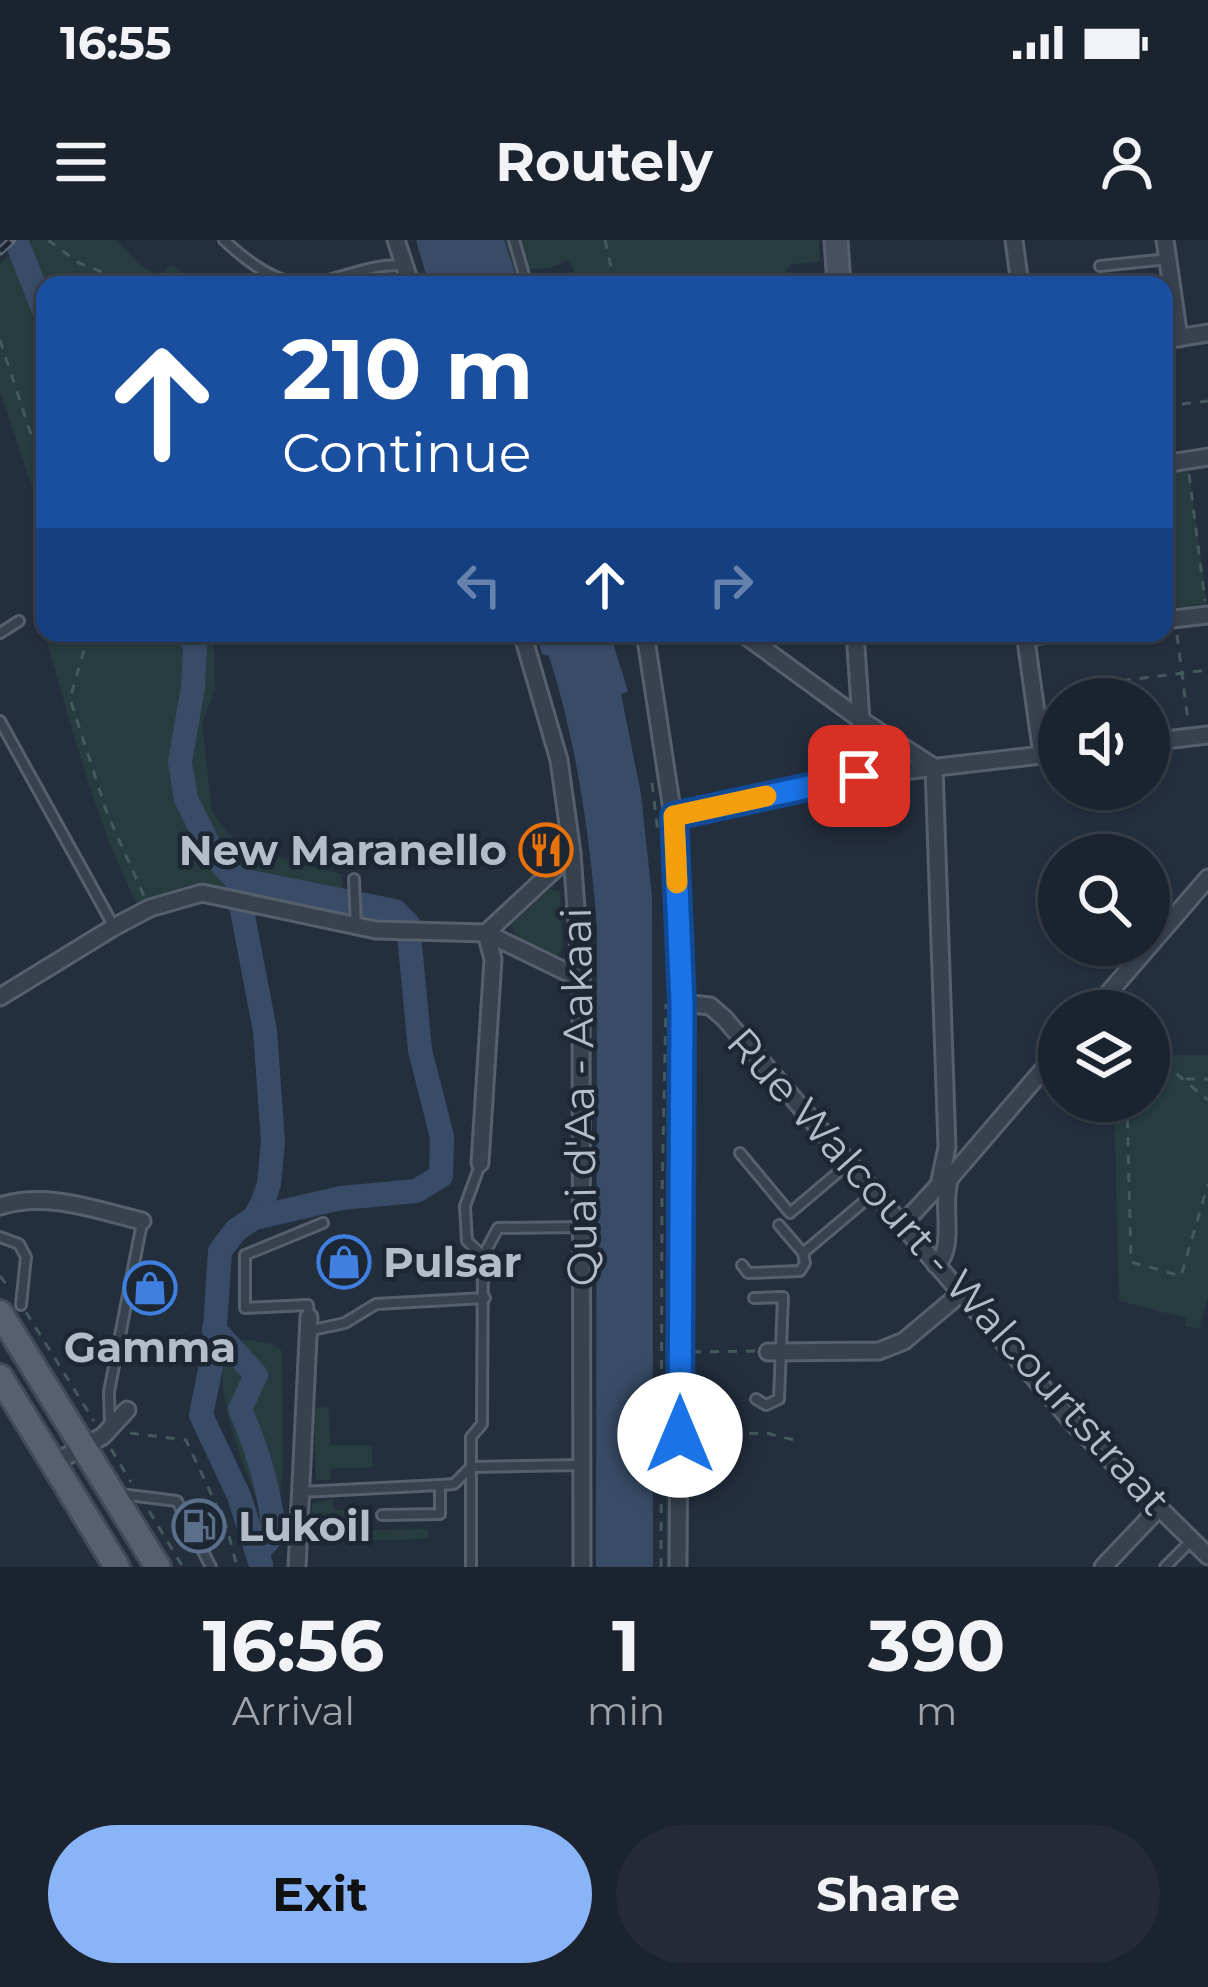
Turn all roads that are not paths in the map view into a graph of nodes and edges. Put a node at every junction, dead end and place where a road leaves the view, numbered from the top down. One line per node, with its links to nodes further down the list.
1 (224, 240): 10 (lane)
2 (396, 240): 8 (street)
3 (514, 240): 13 (lane)
4 (836, 240): 14 (street)
5 (1014, 240): 15 (street)
6 (1165, 240): 7 (street)
7 (1168, 259): 9 (lane); 16 (street)
8 (404, 266): 11 (lane); 12 (street)
9 (1100, 266)
10 (279, 276)
11 (333, 276)
12 (408, 276)
13 (524, 276)
14 (838, 276)
15 (1020, 276)
16 (1169, 276)
17 (1208, 333): 18 (street)
18 (1173, 339)
19 (1208, 457): 20 (street)
20 (1173, 462)
21 (1208, 615): 22 (street)
22 (1173, 619)
23 (19, 621): 24 (lane)
24 (0, 633)
25 (525, 642): 39 (street, Quai d'Aa - Aakaai)
26 (646, 642): 38 (street)
27 (754, 642): 31 (street)
28 (856, 642): 31 (street)
29 (1026, 642): 30 (street)
30 (1038, 697)
31 (861, 720): 36 (street); 37 (street)
32 (0, 721): 43 (lane)
33 (1208, 735): 34 (street)
34 (1170, 740)
35 (1038, 755): 36 (street)
36 (934, 767): 37 (street); 50 (street)
37 (859, 776): 38 (street)
38 (674, 816): 48 (street)
39 (572, 853): 44 (street); 45 (street, Quai d'Aa - Aakaai)
40 (1208, 878): 46 (street)
41 (354, 879): 42 (lane)
42 (356, 920): 43 (street); 44 (street)
43 (114, 927): 47 (street)
44 (486, 933): 45 (street); 53 (street)
45 (581, 979): 62 (street, Quai d'Aa - Aakaai)
46 (1111, 990)
47 (0, 998)
48 (674, 999): 54 (street, Rue Walcourt - Walcourtstraat); 94 (street)
49 (1038, 1075): 52 (street)
50 (947, 1147): 52 (street); 55 (street)
51 (740, 1153): 54 (lane)
52 (966, 1156): 55 (street)
53 (480, 1163): 65 (lane)
54 (849, 1163): 56 (street, Rue Walcourt - Walcourtstraat)
55 (942, 1186): 61 (street); 67 (street)
56 (874, 1193): 61 (street, Rue Walcourt - Walcourtstraat); 64 (lane)
57 (0, 1206): 58 (street)
58 (142, 1221): 77 (lane)
59 (323, 1222): 72 (lane)
60 (779, 1225): 64 (lane)
61 (902, 1225): 67 (street, Rue Walcourt - Walcourtstraat)
62 (583, 1227): 65 (lane); 79 (street, Quai d'Aa - Aakaai)
63 (0, 1237): 71 (lane)
64 (803, 1253): 66 (lane)
65 (483, 1256): 69 (lane)
66 (742, 1264)
67 (936, 1265): 68 (street, Rue Walcourt - Walcourtstraat)
68 (960, 1294): 73 (street); 84 (street, Rue Walcourt - Walcourtstraat)
69 (484, 1298): 72 (lane); 80 (lane)
70 (754, 1298): 73 (lane)
71 (11, 1309): 77 (main road)
72 (308, 1324): 82 (street)
73 (776, 1351): 75 (lane)
74 (0, 1377): 78 (main road)
75 (756, 1399)
76 (127, 1410): 77 (street)
77 (99, 1437): 78 (street); 83 (main road)
78 (54, 1463): 88 (main road)
79 (583, 1465): 80 (lane); 93 (street, Quai d'Aa - Aakaai)
80 (471, 1466): 81 (lane); 92 (lane)
81 (440, 1485): 82 (lane); 85 (lane)
82 (301, 1492): 91 (street)
83 (112, 1494): 89 (main road); 90 (lane)
84 (1159, 1508): 86 (street, Rue Walcourt - Walcourtstraat); 95 (street)
85 (382, 1515)
86 (1192, 1540): 87 (street, Rue Walcourt - Walcourtstraat); 96 (lane)
87 (1208, 1555)
88 (117, 1567)
89 (158, 1567)
90 (211, 1567)
91 (297, 1567)
92 (471, 1567)
93 (582, 1567)
94 (678, 1567)
95 (1103, 1567)
96 (1165, 1567)

